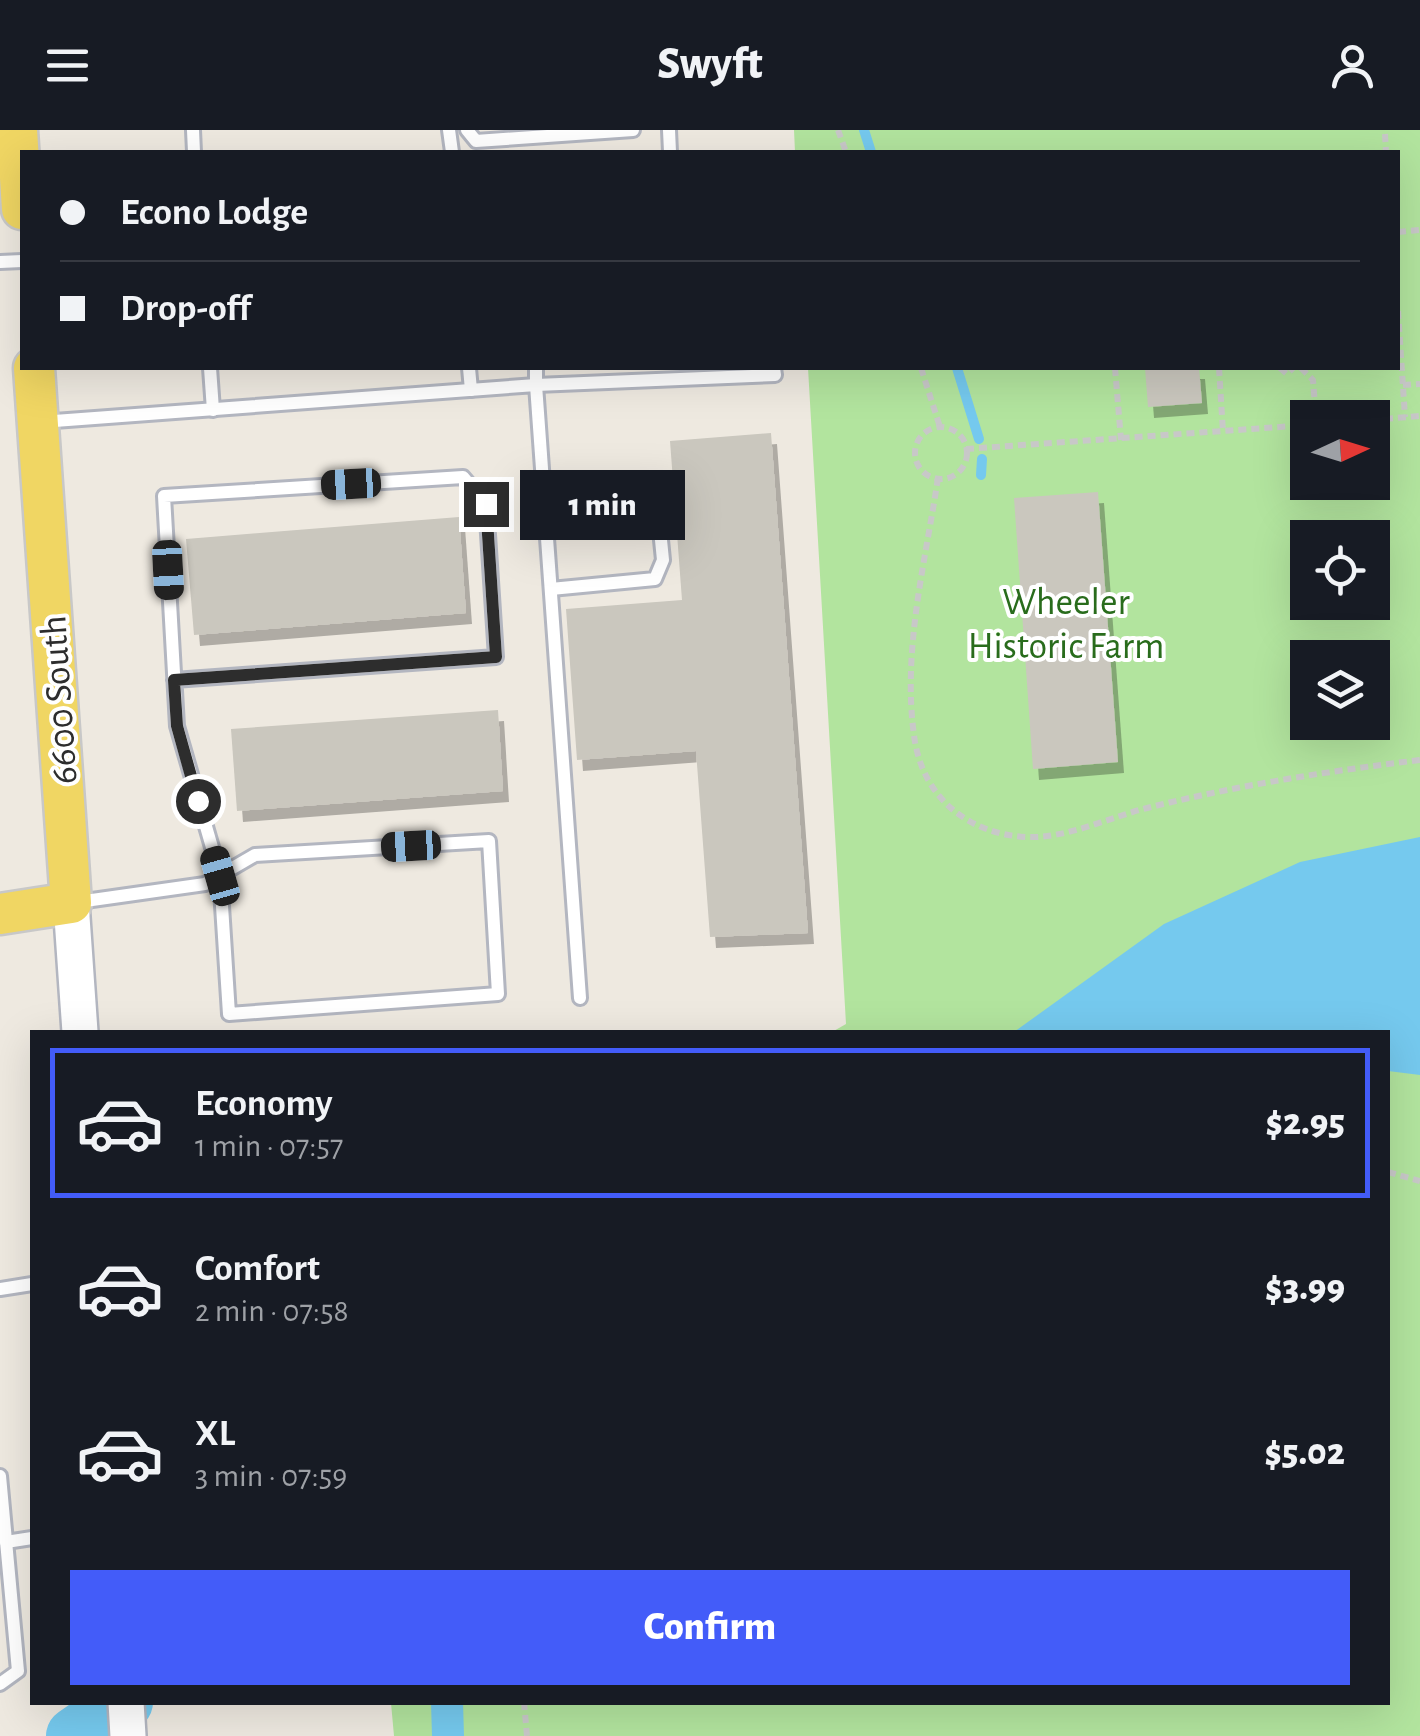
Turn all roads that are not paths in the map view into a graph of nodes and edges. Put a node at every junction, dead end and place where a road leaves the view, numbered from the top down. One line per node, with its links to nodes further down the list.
1 (467, 130): 2 (lane)
2 (633, 130)
3 (12, 143): 4 (main road)
4 (20, 196)
5 (34, 370): 13 (main road, 6600 South)
6 (210, 370): 12 (lane)
7 (469, 370): 11 (lane)
8 (536, 370): 10 (lane)
9 (774, 370): 10 (lane)
10 (536, 385): 11 (lane); 14 (lane)
11 (470, 390): 12 (lane)
12 (214, 410): 13 (lane)
13 (38, 422): 18 (main road, 6600 South)
14 (544, 490): 15 (lane); 15 (lane)
15 (551, 589): 20 (lane)
16 (174, 680): 16 (lane); 17 (lane)
17 (220, 876): 17 (lane); 18 (lane)
18 (71, 903): 19 (main road); 21 (main road, 6600 South)
19 (0, 914)
20 (580, 998)
21 (80, 1030)
22 (30, 1284): 23 (lane)
23 (0, 1289)
24 (0, 1476): 26 (lane)
25 (30, 1538): 26 (lane)
26 (6, 1542): 27 (lane)
27 (0, 1684)
28 (126, 1705): 29 (main road)
29 (128, 1736)

